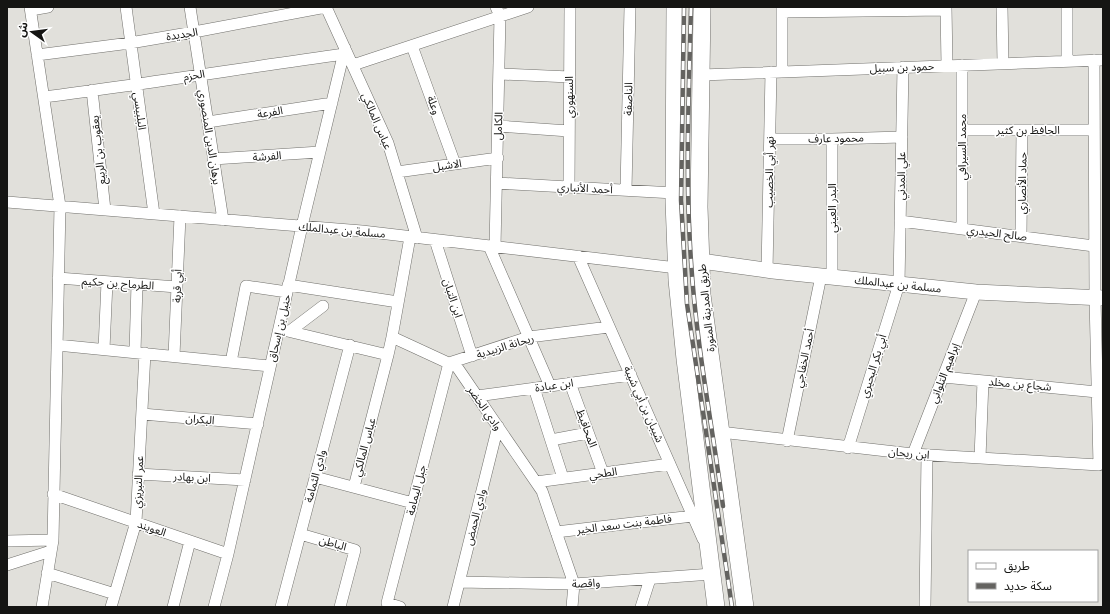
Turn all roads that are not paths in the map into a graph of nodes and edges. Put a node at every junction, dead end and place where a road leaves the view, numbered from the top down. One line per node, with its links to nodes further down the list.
1 (48, 7): 12 (street)
2 (126, 7): 17 (street, البلبيسي)
3 (190, 7): 16 (street, برهان الدين المنصوري)
4 (326, 7): 16 (street, الجديدة); 19 (street, عباس المالكي)
5 (528, 7): 15 (street)
6 (570, 7): 33 (street, السنهوري)
7 (630, 7): 54 (street, الناصفة)
8 (675, 7): 56 (main road)
9 (702, 7): 32 (main road, طريق المدينة المنورة)
10 (1002, 7): 23 (street)
11 (1067, 7): 22 (street)
12 (30, 8): 20 (street)
13 (782, 9): 14 (street); 29 (street)
14 (946, 9): 26 (street)
15 (498, 12): 18 (street); 31 (street, الكامل)
16 (194, 32): 17 (street, الجديدة); 30 (street, برهان الدين المنصوري)
17 (130, 43): 20 (street, الجديدة); 34 (street, البلبيسي)
18 (412, 46): 24 (street); 50 (street, وعلة)
19 (344, 51): 24 (street, عباس المالكي); 30 (street, الحزم); 37 (street, حنبل بن إسحاق)
20 (37, 55): 36 (street)
21 (1098, 60): 22 (street, حمود بن سبيل); 42 (street)
22 (1067, 61): 23 (street, حمود بن سبيل)
23 (1003, 63): 25 (street, حمود بن سبيل)
24 (353, 65): 51 (street, عباس المالكي)
25 (962, 65): 26 (street, حمود بن سبيل); 40 (street, محمد السيرافي)
26 (947, 66): 27 (street, حمود بن سبيل)
27 (903, 67): 29 (street, حمود بن سبيل); 44 (street, علي المدني)
28 (770, 72): 29 (street, حمود بن سبيل); 32 (street, حمود بن سبيل); 45 (street, نهر أبي الخصيب)
29 (782, 72)
30 (200, 74): 34 (street, الحزم); 38 (street, برهان الدين المنصوري)
31 (500, 74): 33 (street); 39 (street, الكامل)
32 (701, 75): 72 (main road, طريق المدينة المنورة)
33 (570, 78): 43 (street, السنهوري)
34 (136, 84): 35 (street, الحزم); 60 (street, البلبيسي)
35 (92, 90): 36 (street, الحزم); 59 (street, يعقوب بن الربيع)
36 (44, 97): 58 (street)
37 (332, 103): 38 (street, الفرعة); 47 (street, حنبل بن إسحاق)
38 (208, 122): 49 (street, برهان الدين المنصوري)
39 (498, 126): 43 (street); 48 (street, الكامل)
40 (962, 130): 41 (street, الحافظ بن كثير); 65 (street, محمد السيرافي)
41 (1022, 130): 42 (street, الحافظ بن كثير); 66 (street, حماد الأنصاري)
42 (1094, 130): 55 (street)
43 (569, 131): 53 (street, السنهوري)
44 (902, 137): 46 (street, محمود عارف); 63 (street, علي المدني)
45 (770, 139): 46 (street, محمود عارف); 74 (street, نهر أبي الخصيب)
46 (832, 139): 75 (street, البدر العيني)
47 (320, 152): 49 (street, الفرشة); 64 (street, حنبل بن إسحاق)
48 (498, 158): 50 (street, الاشبل); 52 (street, الكامل)
49 (213, 159): 62 (street, برهان الدين المنصوري)
50 (455, 164): 51 (street, الاشبل)
51 (397, 172): 67 (street, عباس المالكي)
52 (497, 183): 53 (street, أحمد الأنباري); 70 (street, الكامل)
53 (569, 187): 54 (street, أحمد الأنباري)
54 (626, 190): 56 (street, أحمد الأنباري)
55 (1099, 192): 69 (street)
56 (674, 193): 73 (main road)
57 (7, 202): 58 (street, مسلمة بن عبدالملك)
58 (60, 206): 59 (street, مسلمة بن عبدالملك); 76 (street)
59 (105, 210): 60 (street, مسلمة بن عبدالملك)
60 (154, 214): 61 (street, مسلمة بن عبدالملك)
61 (180, 216): 62 (street, مسلمة بن عبدالملك); 80 (street, أبي قربة)
62 (223, 220): 64 (street, مسلمة بن عبدالملك)
63 (900, 221): 65 (street, صالح الحيدري); 79 (street, علي المدني)
64 (302, 226): 67 (street, مسلمة بن عبدالملك); 81 (street, حنبل بن إسحاق)
65 (962, 229): 66 (street, صالح الحيدري)
66 (1021, 236): 69 (street, صالح الحيدري)
67 (414, 238): 68 (street, مسلمة بن عبدالملك); 84 (street)
68 (435, 240): 70 (street, مسلمة بن عبدالملك); 97 (street, ابن التبان)
69 (1094, 246): 83 (street)
70 (492, 247): 71 (street, مسلمة بن عبدالملك); 90 (street, الكامل)
71 (578, 256): 73 (street, مسلمة بن عبدالملك); 86 (street, شيبان بن أبي شيبة)
72 (701, 261): 74 (main road, مسلمة بن عبدالملك); 112 (main road, طريق المدينة المنورة)
73 (676, 268): 138 (main road)
74 (768, 271): 75 (main road, مسلمة بن عبدالملك)
75 (826, 277): 79 (main road, مسلمة بن عبدالملك); 115 (street, أحمد الخفاجي)
76 (58, 278): 77 (street, الطرماح بن حكيم); 91 (street)
77 (107, 282): 78 (street, الطرماح بن حكيم); 93 (street)
78 (137, 284): 80 (street, الطرماح بن حكيم); 94 (street, عمر التبريزي)
79 (899, 284): 82 (main road, مسلمة بن عبدالملك); 116 (street, أبي بكر البحيري)
80 (177, 288): 96 (street, أبي قربة)
81 (288, 288): 84 (street); 87 (street, حنبل بن إسحاق); 98 (street)
82 (976, 292): 83 (main road, مسلمة بن عبدالملك); 102 (street, إبراهيم التلواني)
83 (1100, 298): 107 (street)
84 (398, 302): 89 (street)
85 (323, 306): 88 (street)
86 (609, 327): 90 (street, ريحانة الزبيدية); 101 (street, شيبان بن أبي شيبة)
87 (279, 328): 88 (street); 100 (street, حنبل بن إسحاق)
88 (290, 331): 92 (street)
89 (392, 337): 95 (street, عباس المالكي); 99 (street, وادي الخضر)
90 (529, 337): 97 (street, ريحانة الزبيدية); 105 (street, الكامل)
91 (57, 345): 93 (street); 128 (street)
92 (350, 345): 95 (street); 123 (street, وادي الثمامة)
93 (104, 350): 94 (street)
94 (140, 353): 96 (street); 109 (street, عمر التبريزي)
95 (388, 355): 127 (street, عباس المالكي)
96 (174, 356): 98 (street)
97 (472, 356): 99 (street, ريحانة الزبيدية)
98 (231, 362): 100 (street)
99 (449, 363): 108 (street, وادي الخضر); 129 (street, جبل اليمامة)
100 (270, 366): 110 (street, حنبل بن إسحاق)
101 (631, 375): 104 (street, ابن عبادة); 120 (street, شيبان بن أبي شيبة)
102 (942, 377): 103 (street, شجاع بن مخلد); 117 (street, إبراهيم التلواني)
103 (982, 381): 107 (street, شجاع بن مخلد); 119 (street)
104 (570, 383): 105 (street, ابن عبادة); 113 (street, المحافيظ)
105 (550, 386): 106 (street, ابن عبادة)
106 (534, 388): 108 (street, ابن عبادة); 114 (street)
107 (1097, 392): 119 (street, ابن ريحان)
108 (477, 396): 111 (street, وادي الخضر)
109 (142, 414): 110 (street, البكران); 122 (street, عمر التبريزي)
110 (258, 424): 125 (street, حنبل بن إسحاق)
111 (498, 426): 126 (street, وادي الخضر); 144 (street, وادي الحمض)
112 (720, 432): 115 (street, ابن ريحان); 159 (main road, طريق المدينة المنورة)
113 (588, 433): 114 (street); 121 (street, المحافيظ)
114 (551, 440): 124 (street)
115 (787, 440): 116 (street, ابن ريحان)
116 (848, 448): 117 (street, ابن ريحان)
117 (913, 454): 118 (street, ابن ريحان)
118 (927, 455): 119 (street, ابن ريحان); 147 (street)
119 (980, 458)
120 (670, 464): 121 (street, الطحي); 130 (street, شيبان بن أبي شيبة)
121 (603, 473): 124 (street, الطحي)
122 (138, 474): 125 (street, ابن بهادر); 131 (street, عمر التبريزي)
123 (315, 477): 127 (street); 133 (street, وادي الثمامة)
124 (563, 478): 126 (street, الطحي)
125 (245, 480): 139 (street, حنبل بن إسحاق)
126 (536, 482): 132 (street, وادي الخضر)
127 (354, 487): 129 (street)
128 (53, 494): 131 (street, العويند); 134 (street)
129 (413, 503): 154 (street, جبل اليمامة)
130 (693, 516): 132 (street, فاطمة بنت سعد الخير); 138 (street, شيبان بن أبي شيبة)
131 (136, 522): 136 (street, العويند); 146 (street, عمر التبريزي)
132 (556, 532): 145 (street, وادي الخضر)
133 (300, 534): 152 (street, وادي الثمامة); 153 (street, الباطن)
134 (53, 540): 135 (street); 137 (street)
135 (7, 541)
136 (190, 541): 139 (street, العويند); 150 (street)
137 (51, 551): 140 (street); 141 (street)
138 (709, 552): 142 (main road)
139 (228, 554): 151 (street, حنبل بن إسحاق)
140 (7, 565)
141 (47, 573): 146 (street); 148 (street)
142 (712, 574): 143 (street, واقصة); 158 (main road)
143 (650, 579): 145 (street, واقصة); 157 (street)
144 (459, 582): 145 (street, واقصة); 155 (street, وادي الحمض)
145 (574, 584): 156 (street, وادي الخضر)
146 (115, 594): 149 (street, عمر التبريزي)
147 (925, 602)
148 (42, 607)
149 (111, 607)
150 (173, 607)
151 (216, 607)
152 (281, 607)
153 (340, 607)
154 (400, 607)
155 (453, 607)
156 (572, 607)
157 (641, 607)
158 (716, 607)
159 (745, 607)

